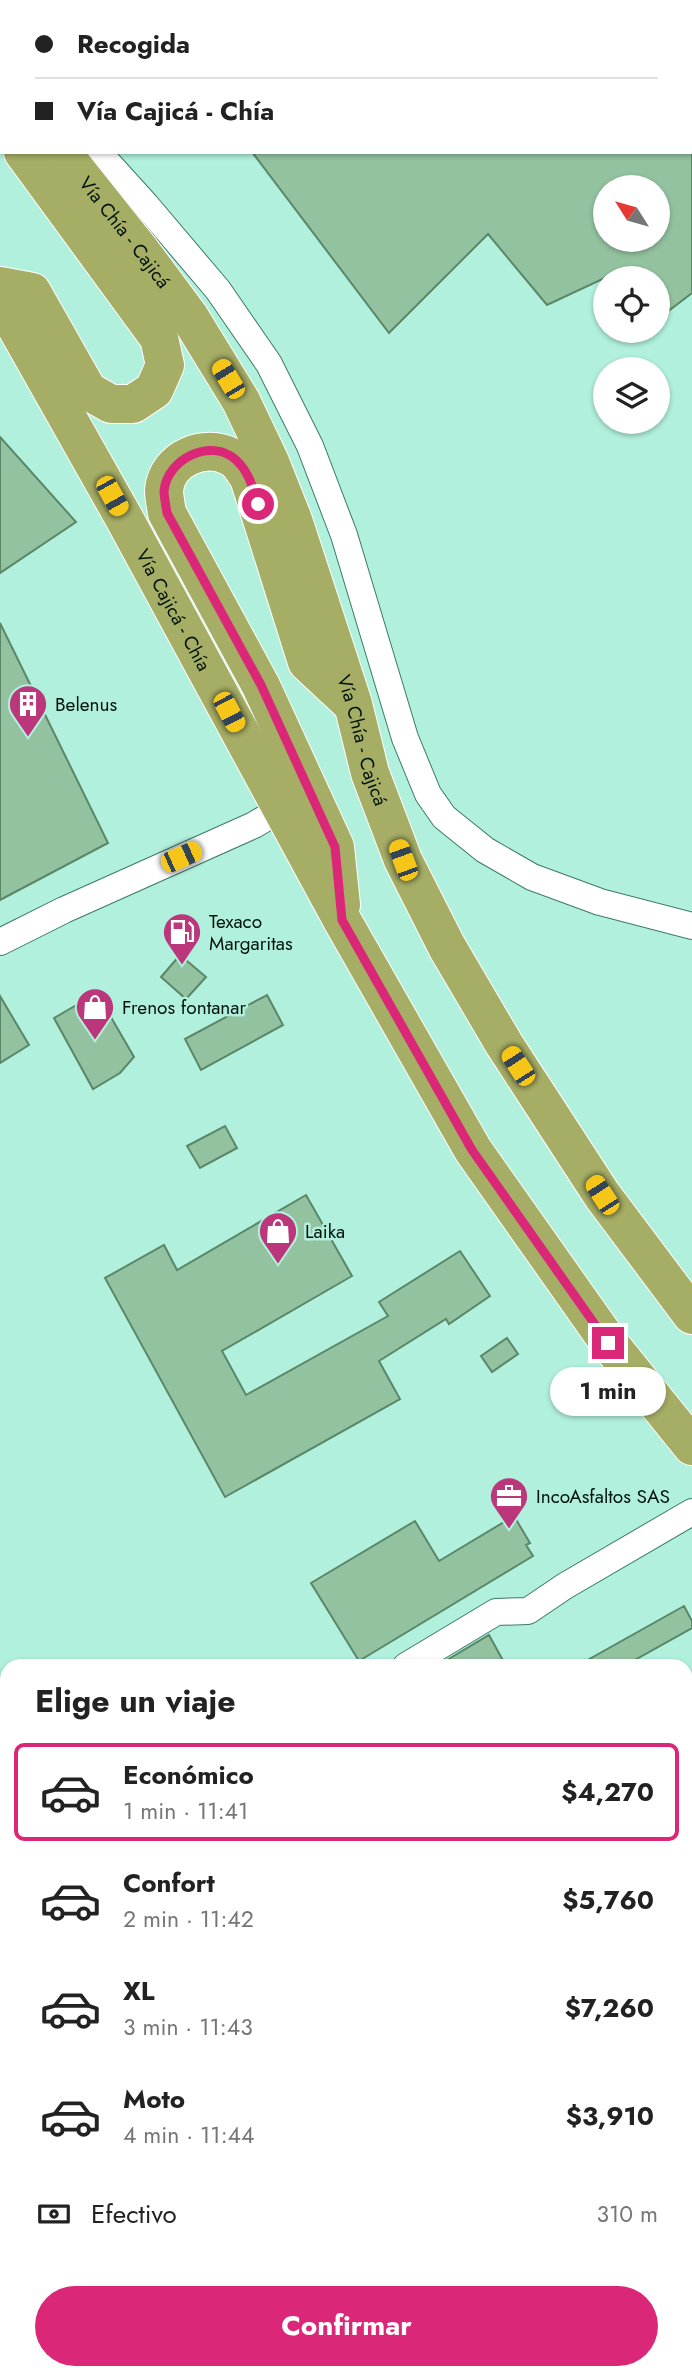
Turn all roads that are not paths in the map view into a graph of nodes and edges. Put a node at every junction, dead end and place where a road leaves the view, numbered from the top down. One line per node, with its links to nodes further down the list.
1 (24, 154): 4 (highway)
2 (64, 154): 6 (highway, Vía Chía - Cajicá)
3 (100, 154): 9 (street)
4 (0, 286)
5 (0, 298): 7 (highway, Vía Cajicá - Chía)
6 (353, 704): 8 (highway); 11 (highway, Vía Chía - Cajicá)
7 (281, 809): 8 (highway, Vía Cajicá - Chía); 10 (street)
8 (342, 920): 12 (highway, Vía Cajicá - Chía)
9 (692, 926)
10 (0, 942)
11 (692, 1315)
12 (692, 1446)
13 (692, 1512): 14 (street)
14 (418, 1659)

